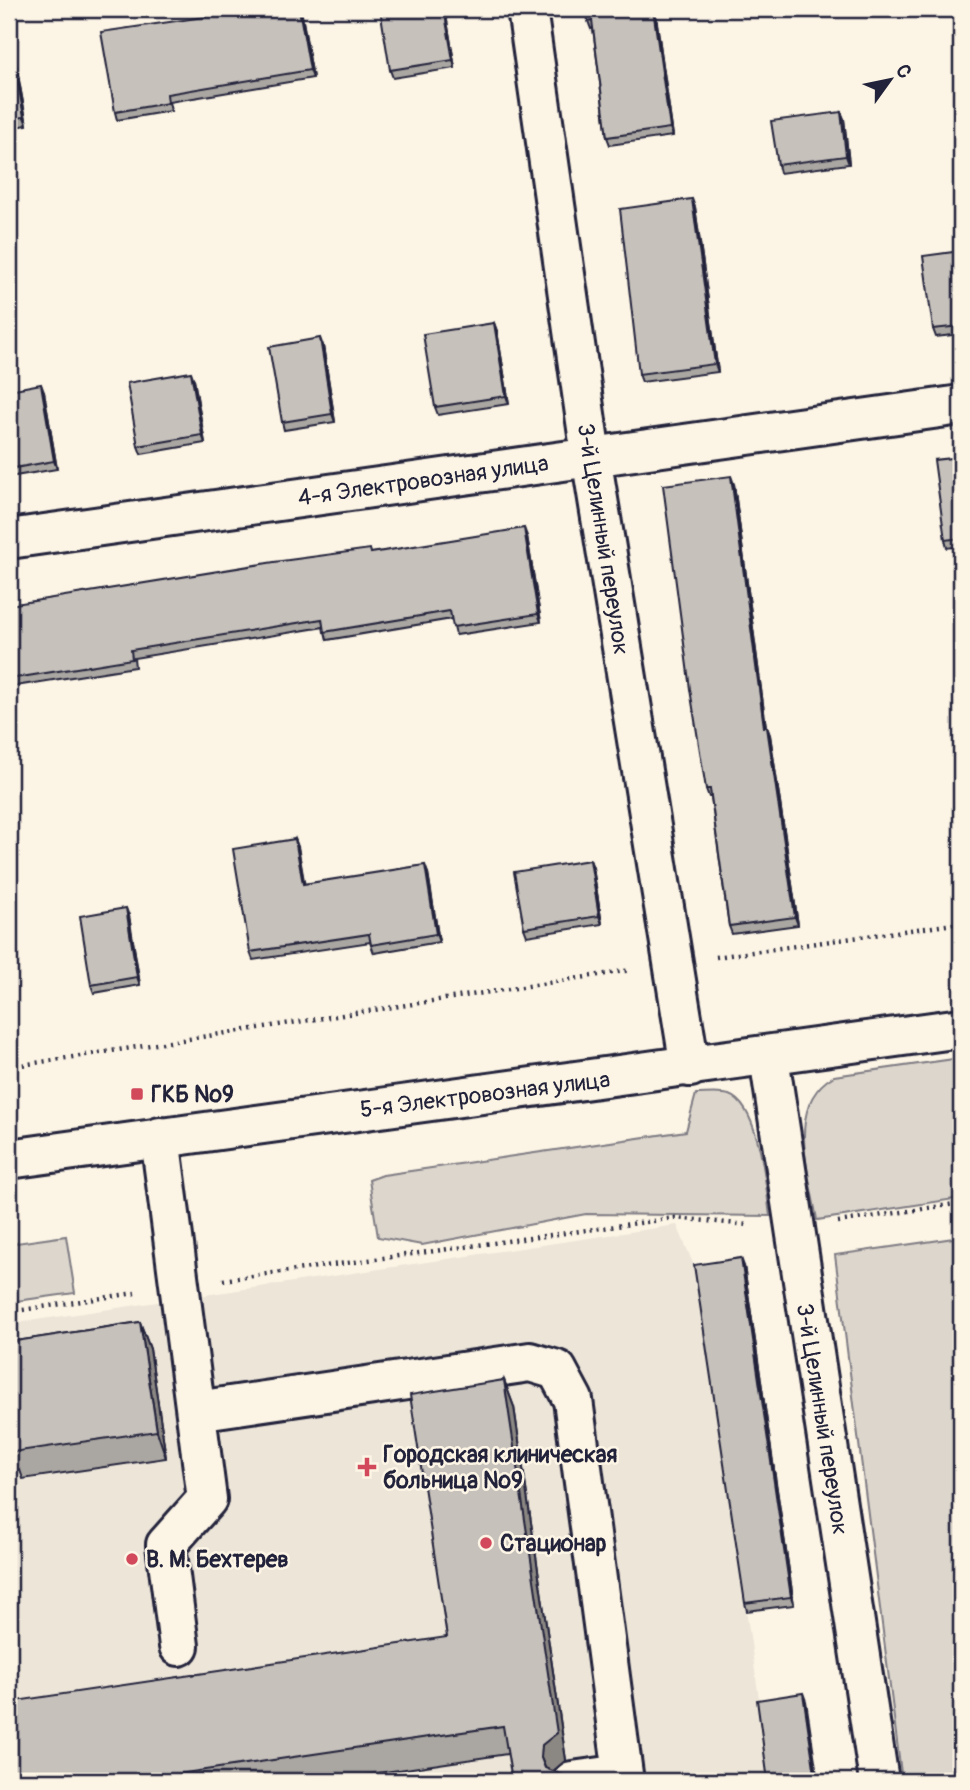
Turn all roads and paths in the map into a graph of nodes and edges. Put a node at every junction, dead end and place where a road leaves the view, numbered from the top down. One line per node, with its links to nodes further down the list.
1 (527, 9): 3 (street, 3-й Целинный переулок)
2 (961, 405): 3 (street, 4-я Электровозная улица)
3 (591, 456): 4 (street, 4-я Электровозная улица); 6 (street, 3-й Целинный переулок)
4 (9, 539)
5 (961, 923): 6 (path)
6 (672, 964): 9 (path); 10 (street, 3-й Целинный переулок)
7 (961, 1028): 8 (street, 5-я Электровозная улица)
8 (769, 1057): 10 (street, 5-я Электровозная улица); 14 (street, 3-й Целинный переулок)
9 (9, 1067)
10 (690, 1067): 11 (street, 5-я Электровозная улица)
11 (160, 1137): 12 (street, 5-я Электровозная улица); 15 (street)
12 (9, 1159)
13 (961, 1203): 14 (path)
14 (794, 1229): 15 (path); 21 (street, 3-й Целинный переулок)
15 (180, 1286): 16 (path); 17 (street)
16 (9, 1312)
17 (196, 1411): 18 (street); 19 (street)
18 (178, 1646)
19 (623, 1777): 20 (street)
20 (572, 1781)
21 (879, 1781)

